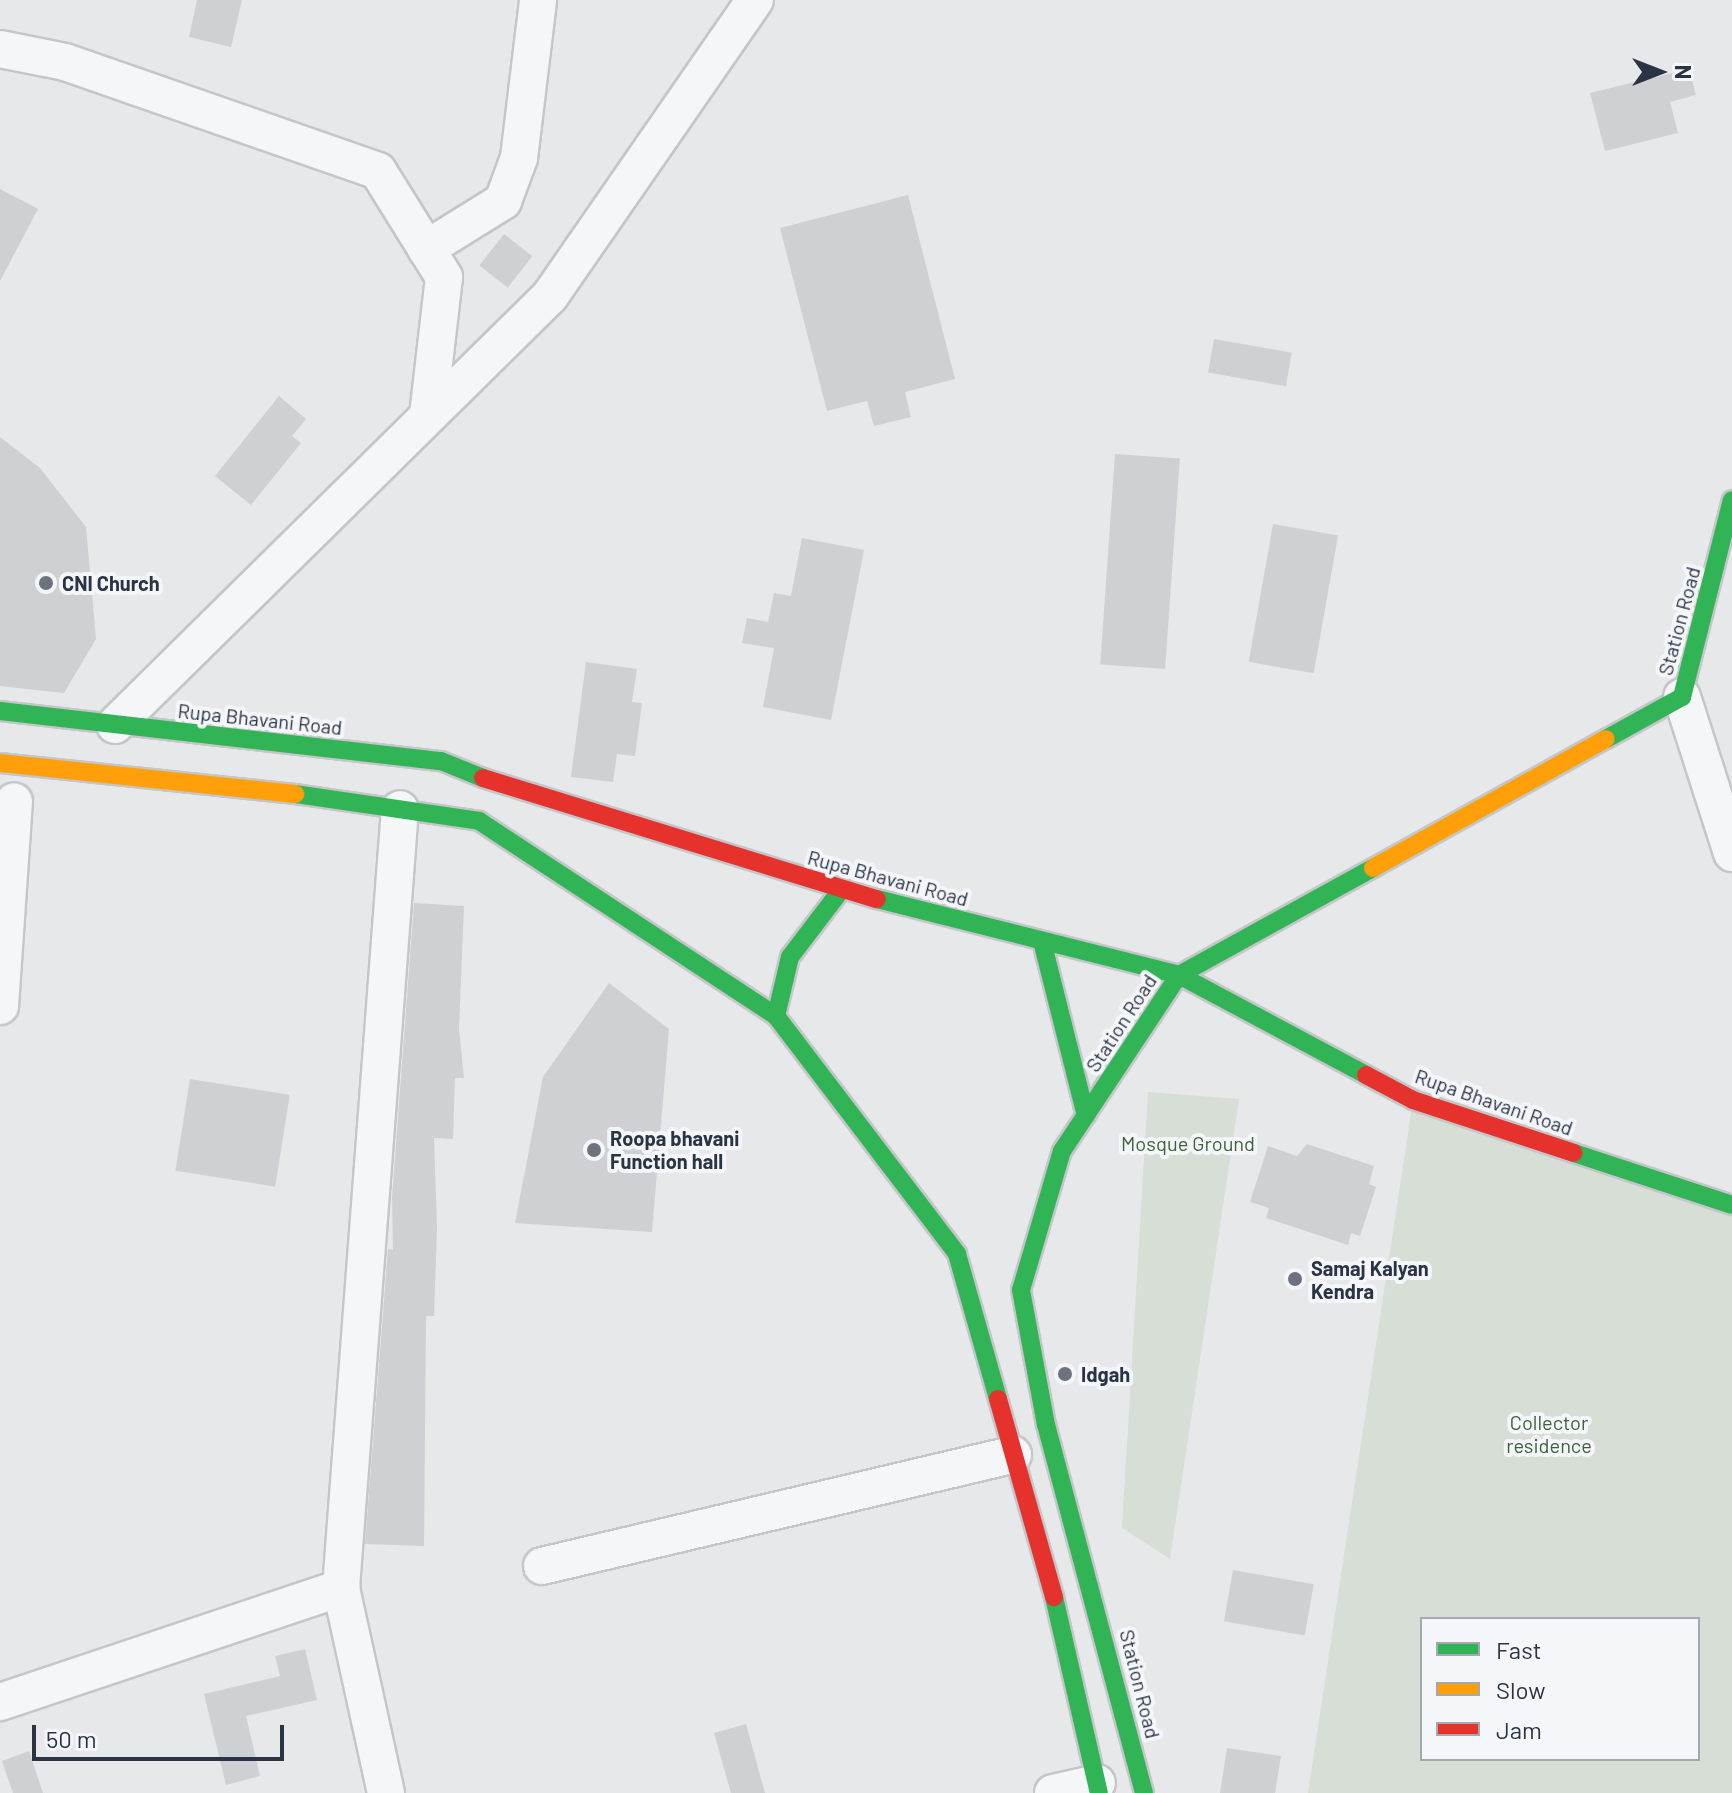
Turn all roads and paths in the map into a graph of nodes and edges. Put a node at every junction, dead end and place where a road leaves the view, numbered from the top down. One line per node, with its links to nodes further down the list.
1 (538, 0): 4 (street)
2 (755, 0): 5 (street)
3 (0, 49): 4 (street)
4 (426, 249): 5 (street)
5 (428, 416): 9 (street)
6 (1732, 500): 7 (main road, Station Road)
7 (1682, 697): 14 (street); 17 (main road, Station Road)
8 (0, 711): 9 (main road, Rupa Bhavani Road)
9 (115, 725): 15 (main road, Rupa Bhavani Road)
10 (0, 763): 11 (main road)
11 (55, 770): 12 (street); 13 (main road)
12 (7, 806): 18 (street)
13 (400, 809): 19 (main road); 24 (street)
14 (1732, 853)
15 (841, 890): 16 (main road, Rupa Bhavani Road); 19 (main road)
16 (1042, 941): 17 (main road, Rupa Bhavani Road); 20 (main road)
17 (1179, 975): 20 (main road, Station Road); 21 (main road, Rupa Bhavani Road)
18 (0, 1006)
19 (776, 1016): 22 (main road)
20 (1086, 1116): 29 (main road, Station Road)
21 (1732, 1205)
22 (1013, 1455): 23 (street); 26 (main road)
23 (542, 1566)
24 (341, 1588): 25 (street); 27 (street)
25 (0, 1702)
26 (1098, 1788): 28 (street)
27 (386, 1793)
28 (1053, 1793)
29 (1144, 1793)

